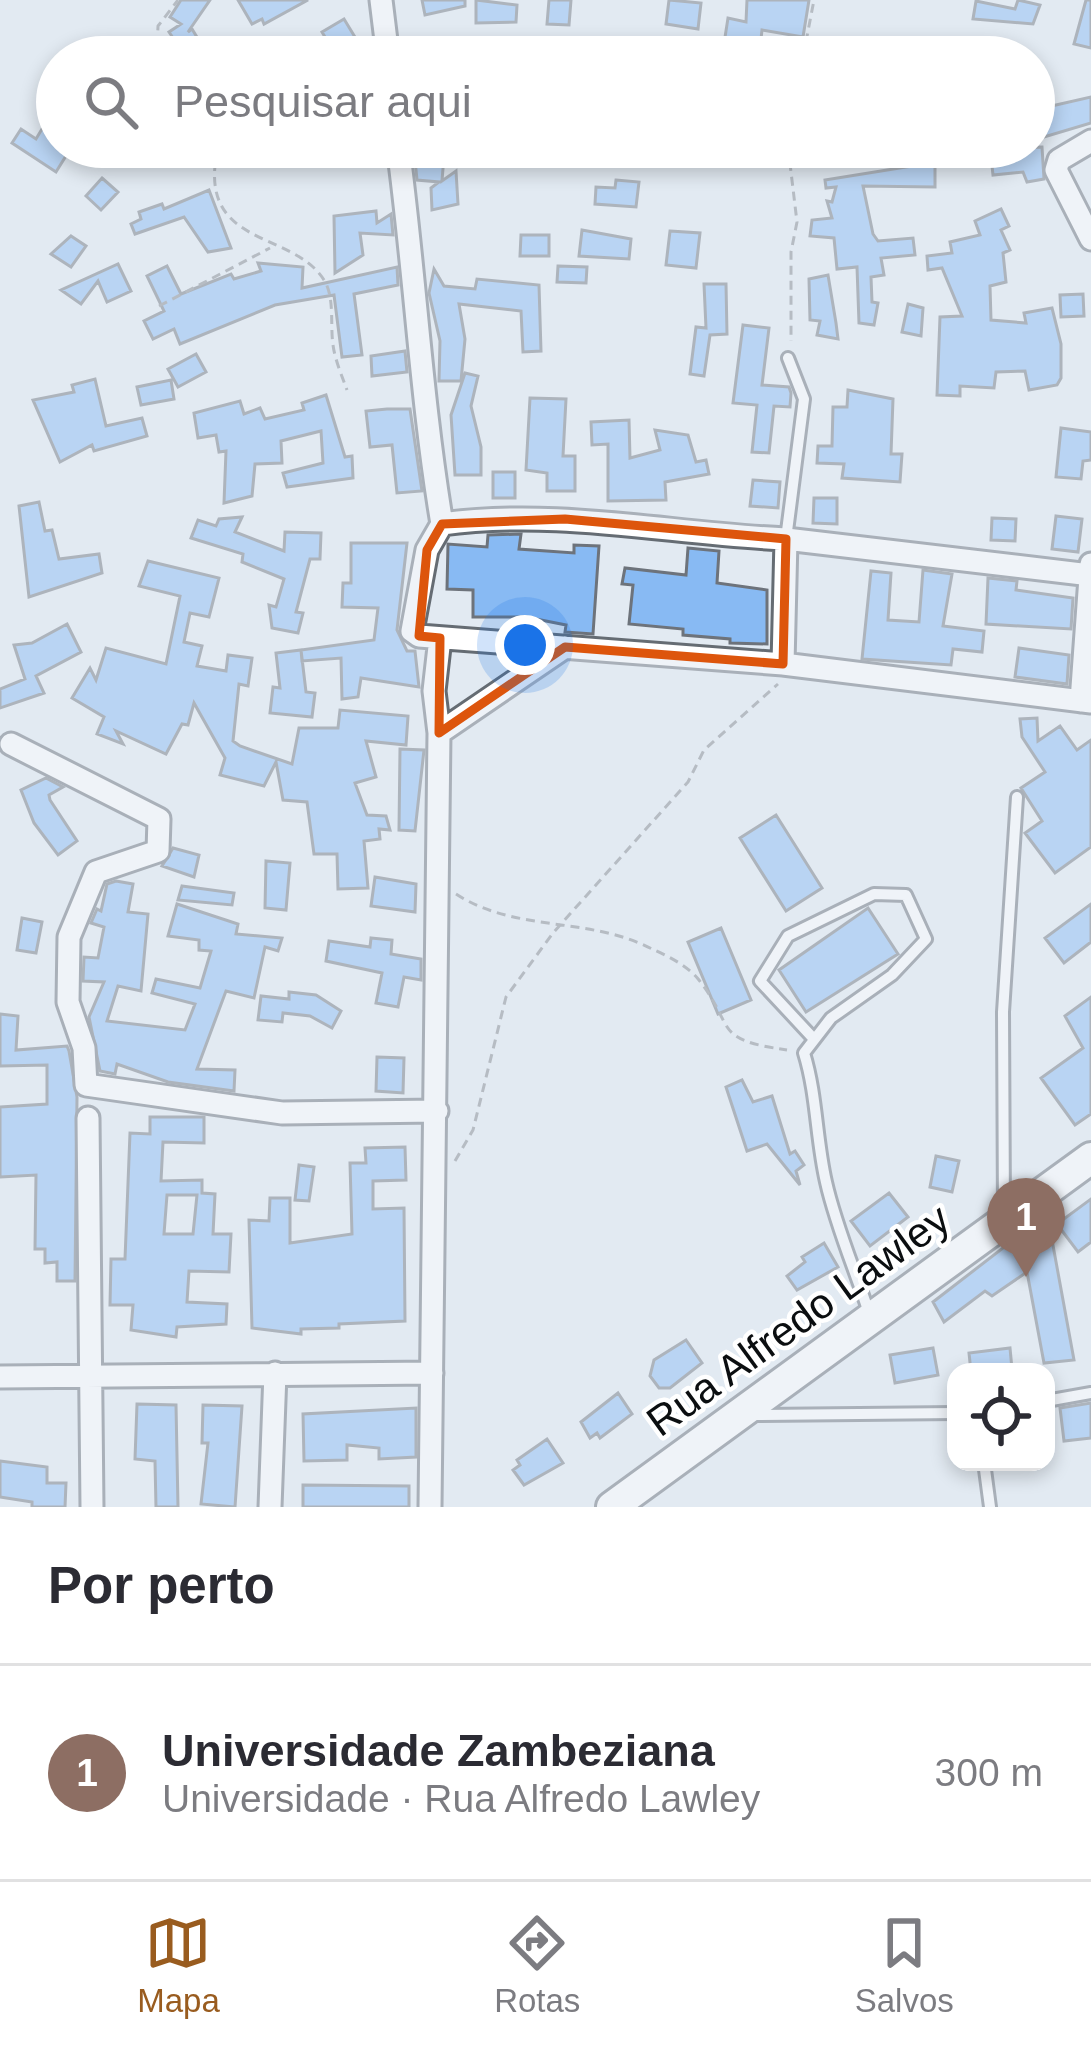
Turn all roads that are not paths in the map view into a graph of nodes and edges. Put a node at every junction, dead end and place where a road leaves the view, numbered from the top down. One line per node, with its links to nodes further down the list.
1 (381, 0): 2 (street)
2 (385, 36)
3 (1091, 141): 5 (street)
4 (401, 168): 7 (street)
5 (1091, 239)
6 (788, 358): 8 (lane)
7 (442, 524): 8 (street); 11 (street)
8 (786, 539): 10 (street); 13 (street)
9 (1091, 562): 10 (street)
10 (1090, 575): 14 (street)
11 (440, 638): 12 (street); 15 (street)
12 (565, 647): 13 (street); 15 (street)
13 (783, 664): 14 (street)
14 (1086, 702)
15 (439, 733): 19 (street)
16 (11, 743): 19 (street)
17 (1017, 797): 22 (lane)
18 (813, 1038): 18 (lane); 23 (lane)
19 (437, 1111): 25 (street)
20 (88, 1118): 26 (street)
21 (1091, 1158): 22 (main road, Rua Alfredo Lawley)
22 (1003, 1222): 23 (main road, Rua Alfredo Lawley)
23 (871, 1319): 31 (main road, Rua Alfredo Lawley)
24 (274, 1373): 25 (street); 26 (street); 34 (street)
25 (432, 1373): 35 (street)
26 (91, 1376): 27 (street); 33 (street)
27 (0, 1377)
28 (1091, 1393): 29 (lane)
29 (1055, 1399)
30 (947, 1413): 31 (lane)
31 (739, 1415): 36 (main road, Rua Alfredo Lawley)
32 (985, 1471): 37 (lane)
33 (92, 1507)
34 (270, 1507)
35 (430, 1507)
36 (612, 1507)
37 (990, 1507)

